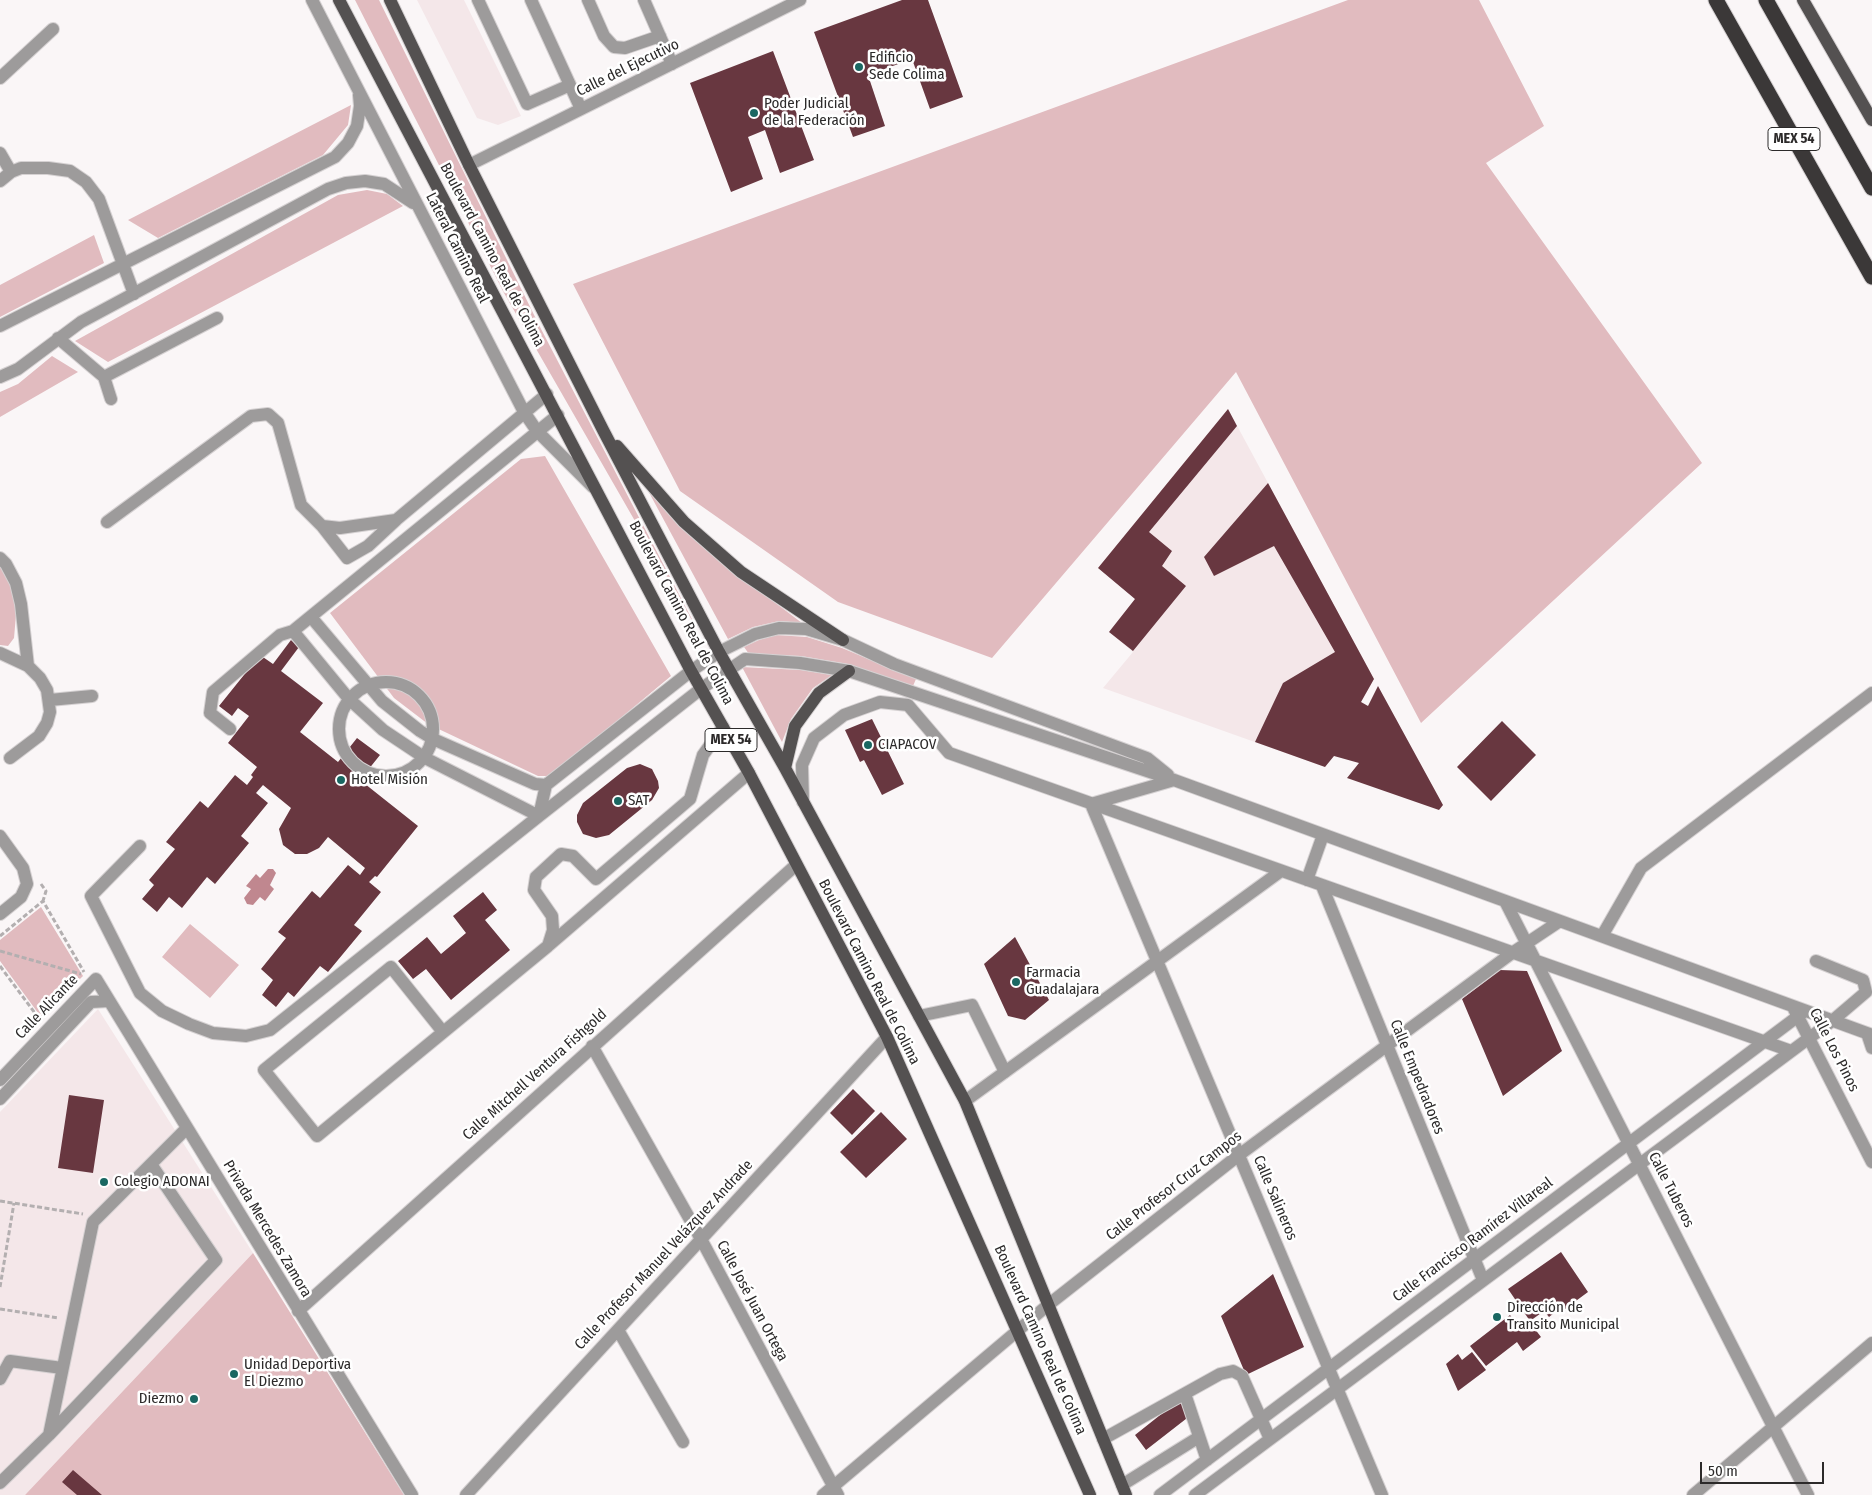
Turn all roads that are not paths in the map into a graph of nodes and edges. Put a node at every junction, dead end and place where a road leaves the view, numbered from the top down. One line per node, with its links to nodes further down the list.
1 (312, 0): 17 (street, Lateral Camino Real)
2 (339, 0): 34 (main road, Boulevard Camino Real de Colima / MEX 54)
3 (390, 0): 21 (main road, Boulevard Camino Real de Colima / MEX 54)
4 (478, 0): 16 (street)
5 (532, 0): 16 (street)
6 (588, 0): 13 (street)
7 (644, 0): 13 (street)
8 (800, 0): 14 (street, Calle del Ejecutivo)
9 (1716, 0): 27 (highway, MEX 54)
10 (1766, 0): 24 (highway, MEX 54)
11 (1803, 0): 19 (main road)
12 (53, 28): 15 (street)
13 (660, 36): 14 (street)
14 (672, 64): 18 (street, Calle del Ejecutivo)
15 (0, 78)
16 (570, 85): 18 (street)
17 (358, 87): 25 (street, Lateral Camino Real); 26 (street)
18 (581, 109): 21 (street, Calle del Ejecutivo)
19 (1872, 120)
20 (0, 153): 22 (street)
21 (469, 165): 38 (main road, Boulevard Camino Real de Colima / MEX 54)
22 (11, 172): 23 (street); 26 (street)
23 (0, 181)
24 (1872, 188)
25 (417, 206): 28 (street); 36 (street, Lateral Camino Real)
26 (122, 265): 28 (street); 30 (street)
27 (1872, 277)
28 (134, 294): 31 (street)
29 (217, 318): 33 (street)
30 (0, 326)
31 (58, 338): 32 (street); 33 (street)
32 (0, 377)
33 (104, 377): 35 (street)
34 (547, 394): 36 (street); 37 (main road, Boulevard Camino Real de Colima / MEX 54)
35 (111, 399)
36 (524, 412): 39 (street, Lateral Camino Real); 41 (street)
37 (558, 415): 39 (street); 40 (main road, Boulevard Camino Real de Colima / MEX 54)
38 (603, 430): 47 (main road); 48 (main road, Boulevard Camino Real de Colima / MEX 54)
39 (537, 431): 40 (street, Lateral Camino Real); 45 (street)
40 (599, 493): 52 (main road, Boulevard Camino Real de Colima / MEX 54)
41 (396, 520): 43 (street); 43 (street)
42 (107, 522): 43 (street)
43 (322, 526)
44 (0, 558): 50 (street)
45 (311, 617): 46 (street); 54 (street)
46 (293, 631): 59 (street); 63 (street)
47 (843, 640): 48 (street); 69 (street)
48 (719, 652): 51 (main road, Boulevard Camino Real de Colima / MEX 54); 52 (street)
49 (0, 653): 50 (street)
50 (28, 666): 60 (street)
51 (729, 670): 53 (street); 55 (street); 67 (main road, Boulevard Camino Real de Colima / MEX 54)
52 (692, 671): 55 (main road, Boulevard Camino Real de Colima / MEX 54); 70 (street)
53 (849, 671): 56 (street); 67 (main road)
54 (368, 685): 59 (street); 64 (street); 64 (street)
55 (702, 688): 62 (main road, Boulevard Camino Real de Colima / MEX 54); 73 (street)
56 (913, 692): 61 (street); 69 (street)
57 (1872, 693): 84 (street)
58 (92, 696): 60 (street)
59 (350, 699): 66 (street); 66 (street)
60 (50, 700): 65 (street)
61 (908, 705): 71 (street); 72 (street)
62 (723, 727): 68 (main road, Boulevard Camino Real de Colima / MEX 54); 86 (street)
63 (230, 729)
64 (433, 739): 66 (street); 70 (street)
65 (10, 758)
66 (424, 758): 73 (street)
67 (784, 768): 71 (main road, Boulevard Camino Real de Colima / MEX 54)
68 (750, 773): 77 (main road, Boulevard Camino Real de Colima / MEX 54); 86 (street)
69 (1174, 780): 72 (street); 74 (street)
70 (546, 785): 73 (street)
71 (803, 803): 94 (main road, Boulevard Camino Real de Colima / MEX 54)
72 (1092, 804): 78 (street); 90 (street, Calle Salineros)
73 (539, 816): 76 (street)
74 (1323, 835): 79 (street); 81 (street)
75 (0, 836): 82 (street)
76 (140, 846)
77 (796, 865): 98 (main road, Boulevard Camino Real de Colima / MEX 54); 102 (street, Calle Mitchell Ventura Fishgold)
78 (1281, 871): 79 (street); 90 (street)
79 (1307, 880): 80 (street)
80 (1322, 886): 87 (street); 101 (street, Calle Empedradores)
81 (1505, 901): 83 (street); 85 (street, Calle Tuberos)
82 (0, 914)
83 (1560, 921): 84 (street); 85 (street, Calle Profesor Cruz Campos)
84 (1602, 936): 93 (street)
85 (1526, 943): 87 (street, Calle Profesor Cruz Campos); 89 (street, Calle Tuberos)
86 (548, 946): 96 (street)
87 (1512, 952): 89 (street); 101 (street, Calle Profesor Cruz Campos)
88 (1816, 960): 95 (street)
89 (1536, 961): 100 (street); 110 (street, Calle Tuberos)
90 (1157, 962): 105 (street); 111 (street, Calle Salineros)
91 (96, 979): 92 (street, Privada Mercedes Zamora); 106 (street, Calle Alicante)
92 (109, 1001): 107 (street, Calle Alicante); 109 (street, Privada Mercedes Zamora)
93 (1799, 1011): 95 (street); 99 (street, Calle Los Pinos); 100 (street, Calle Francisco Ramírez Villareal)
94 (919, 1016): 105 (street); 108 (main road, Boulevard Camino Real de Colima / MEX 54)
95 (1832, 1021): 97 (street); 99 (street)
96 (443, 1032): 96 (street)
97 (1870, 1034): 103 (street)
98 (887, 1037): 115 (street, Calle Profesor Manuel Velázquez Andrade); 121 (main road, Boulevard Camino Real de Colima / MEX 54)
99 (1809, 1038): 104 (street); 112 (street, Calle Los Pinos)
100 (1764, 1042): 104 (street); 110 (street, Calle Francisco Ramírez Villareal)
101 (1387, 1045): 111 (street, Calle Profesor Cruz Campos); 116 (street, Calle Empedradores)
102 (592, 1046): 115 (street, Calle José Juan Ortega); 119 (street, Calle Mitchell Ventura Fishgold)
103 (1872, 1048)
104 (1791, 1051): 114 (street)
105 (1005, 1072): 108 (street)
106 (0, 1080)
107 (0, 1099)
108 (965, 1101): 118 (main road, Boulevard Camino Real de Colima / MEX 54)
109 (187, 1128): 113 (street); 119 (street, Privada Mercedes Zamora)
110 (1628, 1144): 114 (street, Calle Tuberos); 116 (street, Calle Francisco Ramírez Villareal)
111 (1239, 1155): 118 (street, Calle Profesor Cruz Campos); 124 (street, Calle Salineros)
112 (1872, 1162)
113 (151, 1164): 123 (street); 130 (street)
114 (1639, 1164): 117 (street); 129 (street, Calle Tuberos)
115 (701, 1239): 120 (street, Calle Profesor Manuel Velázquez Andrade); 137 (street, Calle José Juan Ortega)
116 (1474, 1259): 117 (street, Calle Empedradores); 124 (street, Calle Francisco Ramírez Villareal)
117 (1483, 1280): 126 (street)
118 (1048, 1306): 121 (street, Calle Profesor Cruz Campos); 132 (main road, Boulevard Camino Real de Colima / MEX 54)
119 (298, 1311): 139 (street, Privada Mercedes Zamora)
120 (618, 1330): 134 (street); 140 (street, Calle Profesor Manuel Velázquez Andrade)
121 (1018, 1330): 137 (street, Calle Profesor Cruz Campos); 142 (main road, Boulevard Camino Real de Colima / MEX 54)
122 (1872, 1343): 129 (street)
123 (62, 1368): 125 (street); 130 (street)
124 (1329, 1368): 126 (street, Calle Salineros); 128 (street, Calle Francisco Ramírez Villareal)
125 (0, 1379)
126 (1337, 1389): 133 (street); 145 (street, Calle Salineros)
127 (1185, 1394): 128 (street); 131 (street); 132 (street)
128 (1262, 1418): 133 (street); 135 (street, Calle Francisco Ramírez Villareal)
129 (1773, 1428): 146 (street); 147 (street, Calle Tuberos)
130 (49, 1435): 136 (street)
131 (1199, 1437): 135 (street); 138 (street)
132 (1103, 1439): 138 (main road, Boulevard Camino Real de Colima / MEX 54)
133 (1270, 1439): 144 (street)
134 (683, 1442)
135 (1207, 1460): 143 (street, Calle Francisco Ramírez Villareal)
136 (0, 1483)
137 (835, 1490): 141 (street, Calle Profesor Cruz Campos)
138 (1124, 1490)
139 (412, 1495)
140 (466, 1495)
141 (823, 1495)
142 (1090, 1495)
143 (1160, 1495)
144 (1195, 1495)
145 (1382, 1495)
146 (1693, 1495)
147 (1808, 1495)

